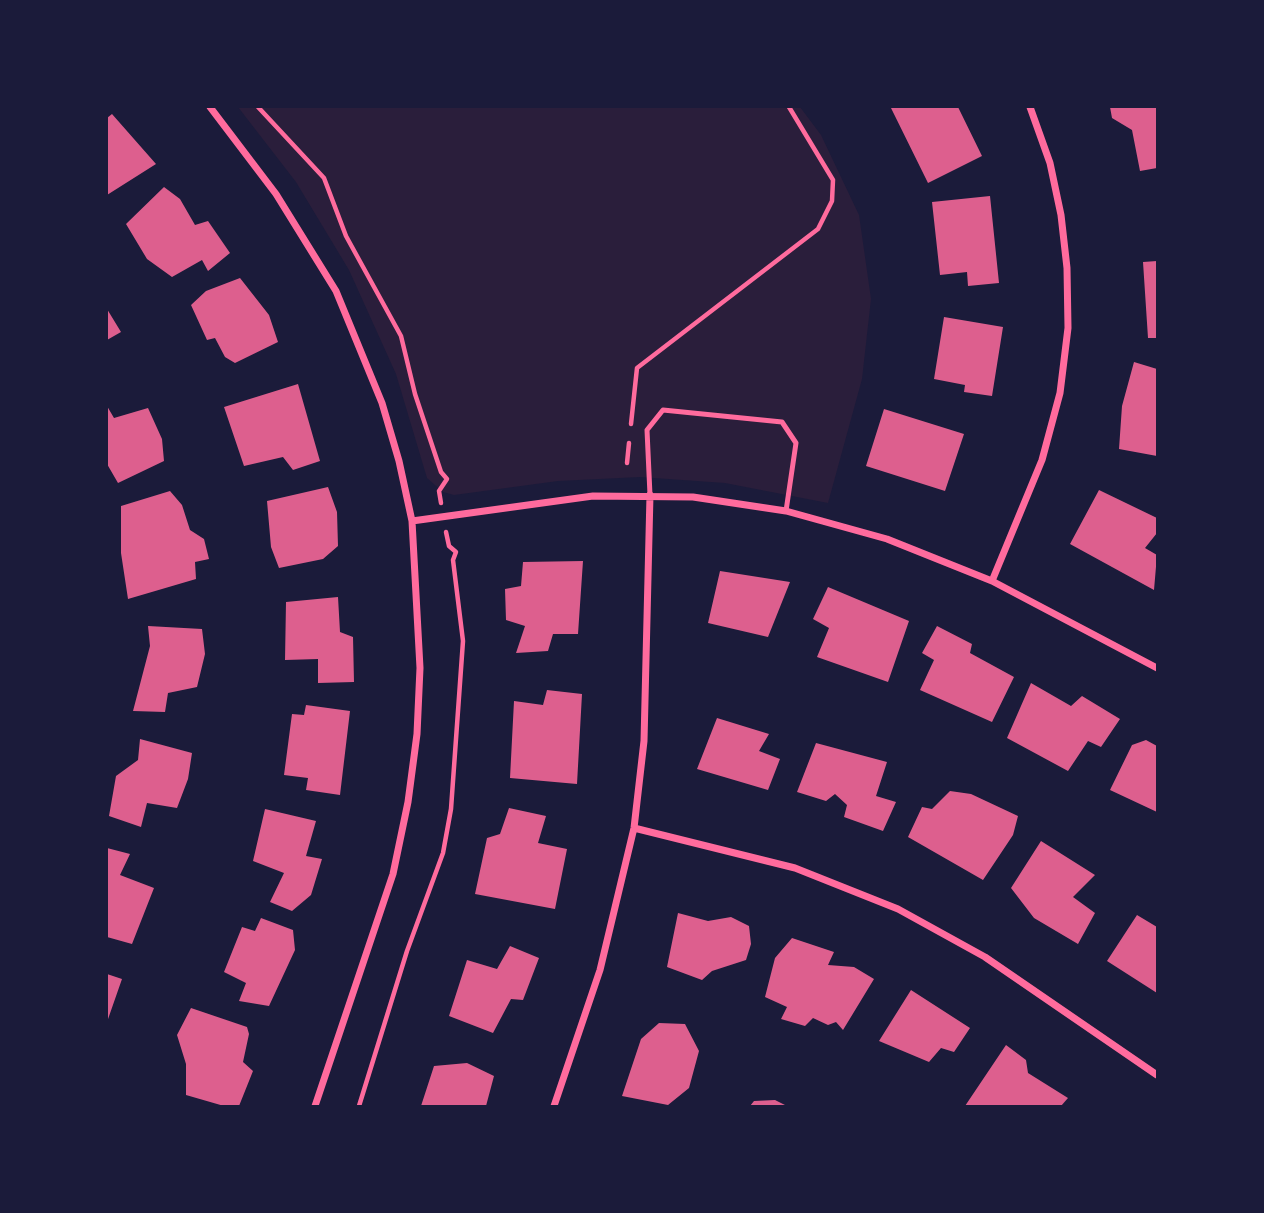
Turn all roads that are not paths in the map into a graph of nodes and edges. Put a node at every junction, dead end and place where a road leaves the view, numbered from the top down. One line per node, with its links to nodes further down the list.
1 (210, 107): 5 (street)
2 (1030, 107): 6 (street)
3 (650, 495): 4 (street); 4 (lane); 5 (street); 8 (street)
4 (786, 511): 6 (street)
5 (412, 521): 10 (street)
6 (992, 582): 7 (street)
7 (1157, 668)
8 (634, 828): 9 (street); 11 (street)
9 (1157, 1075)
10 (315, 1106)
11 (554, 1106)

